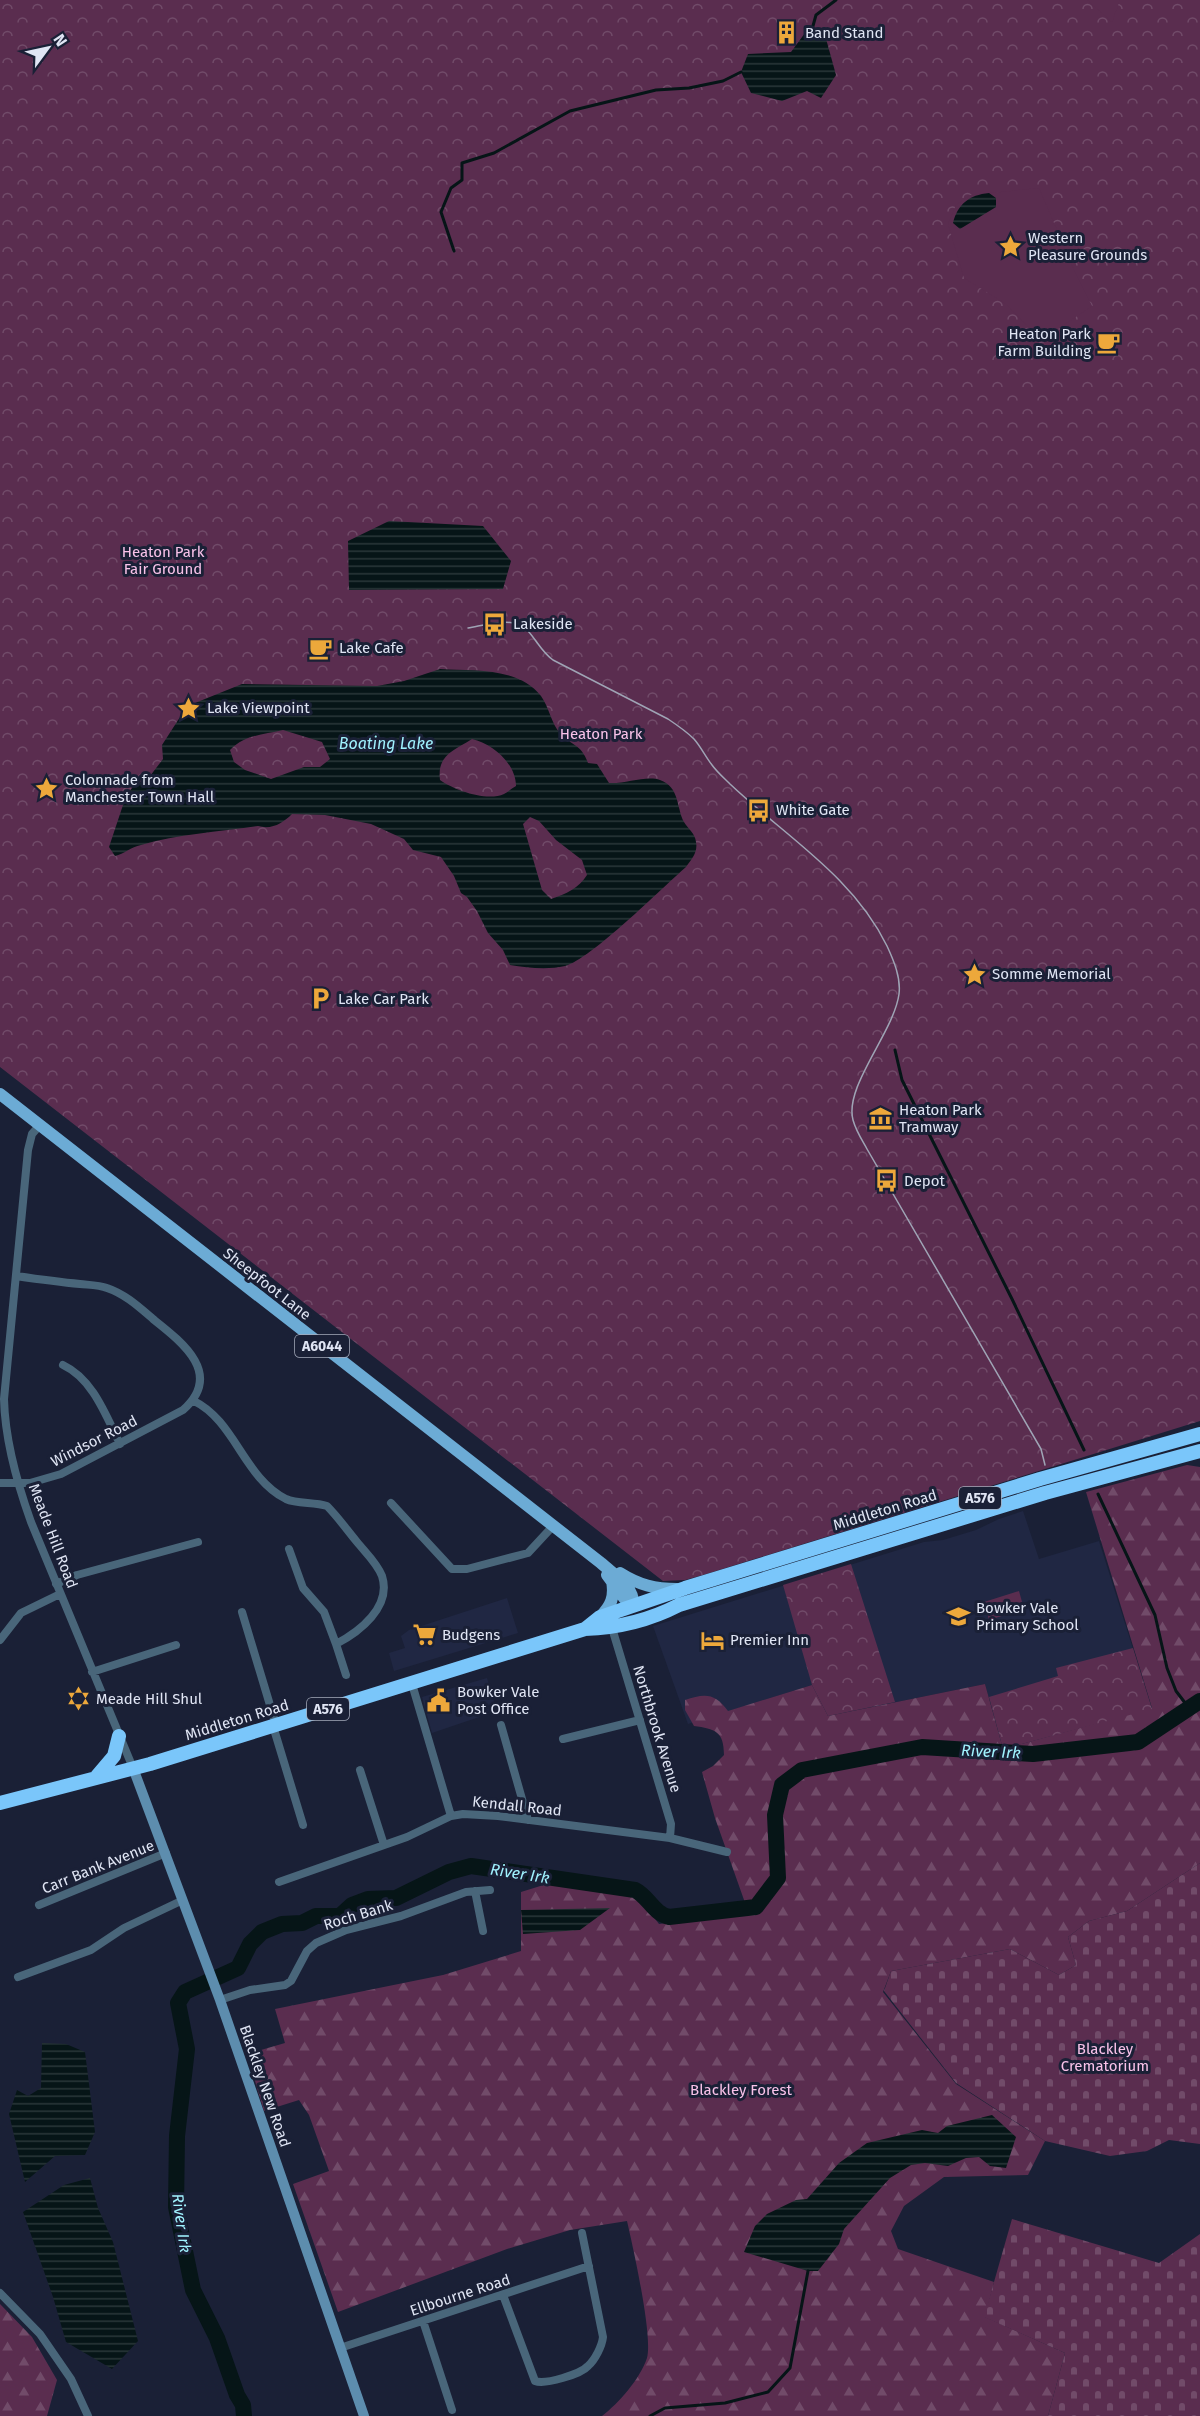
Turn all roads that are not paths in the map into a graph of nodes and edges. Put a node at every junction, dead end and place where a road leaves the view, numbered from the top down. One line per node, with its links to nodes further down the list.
1 (0, 1094): 2 (main road, Sheepfoot Lane / A6044)
2 (39, 1126): 3 (street, Meade Hill Road); 12 (main road, Sheepfoot Lane / A6044)
3 (16, 1276): 5 (street); 9 (street, Meade Hill Road)
4 (63, 1365): 7 (street)
5 (194, 1401): 7 (street, Windsor Road); 29 (street)
6 (1200, 1434): 16 (highway, Middleton Road / A576)
7 (120, 1444): 9 (street, Windsor Road)
8 (1199, 1452): 17 (highway, Middleton Road / A576)
9 (18, 1482): 10 (street, Windsor Road); 19 (street, Meade Hill Road)
10 (0, 1483)
11 (391, 1503): 12 (street)
12 (553, 1526): 15 (main road, Sheepfoot Lane / A6044)
13 (198, 1542): 19 (street)
14 (289, 1549): 29 (street)
15 (601, 1563): 18 (main road, Sheepfoot Lane / A6044); 20 (main road, Sheepfoot Lane / A6044); 23 (main road, Sheepfoot Lane / A6044)
16 (760, 1565): 17 (highway); 20 (highway, Middleton Road / A576)
17 (778, 1575): 22 (highway, Middleton Road / A576)
18 (611, 1581): 23 (main road, Sheepfoot Lane / A6044); 25 (main road)
19 (56, 1584): 21 (street, Meade Hill Road)
20 (685, 1588): 23 (highway, Middleton Road / A576)
21 (60, 1594): 28 (street); 31 (street, Meade Hill Road)
22 (679, 1605): 23 (highway, A576); 26 (highway, Middleton Road / A576)
23 (633, 1606): 25 (highway, Middleton Road / A576); 26 (highway)
24 (242, 1612): 36 (street)
25 (600, 1617): 27 (highway, Middleton Road / A576)
26 (618, 1626): 27 (highway, Middleton Road / A576); 34 (street, Northbrook Avenue)
27 (585, 1629): 33 (highway, Middleton Road / A576)
28 (0, 1640)
29 (336, 1644): 32 (street)
30 (176, 1645): 31 (street)
31 (92, 1672): 37 (street, Meade Hill Road)
32 (346, 1675)
33 (412, 1684): 36 (highway, Middleton Road / A576); 43 (street)
34 (640, 1720): 38 (street); 46 (street, Northbrook Avenue)
35 (501, 1725): 44 (street)
36 (275, 1726): 39 (highway, Middleton Road / A576); 45 (street)
37 (119, 1736): 39 (street, Meade Hill Road); 41 (highway)
38 (563, 1740)
39 (133, 1768): 41 (highway, Middleton Road / A576); 49 (street, Blackley New Road)
40 (360, 1770): 47 (street)
41 (96, 1777): 42 (highway, Middleton Road / A576)
42 (0, 1803)
43 (451, 1816): 44 (street, Kendall Road); 47 (street, Kendall Road)
44 (528, 1820): 46 (street, Kendall Road)
45 (303, 1825)
46 (670, 1838): 48 (street, Kendall Road)
47 (384, 1845): 50 (street, Kendall Road)
48 (727, 1852)
49 (166, 1853): 53 (street, Blackley New Road); 54 (street, Carr Bank Avenue)
50 (279, 1882)
51 (490, 1890): 52 (street, Roch Bank)
52 (475, 1891): 55 (street); 57 (street, Roch Bank)
53 (183, 1900): 56 (street); 57 (street, Blackley New Road)
54 (39, 1905)
55 (483, 1931)
56 (18, 1977)
57 (220, 2000): 63 (street, Blackley New Road)
58 (582, 2233): 59 (street)
59 (589, 2266): 61 (street, Ellbourne Road); 61 (street)
60 (0, 2293): 65 (street)
61 (503, 2295): 62 (street, Ellbourne Road)
62 (423, 2321): 63 (street, Ellbourne Road); 64 (street)
63 (340, 2348): 66 (street, Blackley New Road)
64 (452, 2410)
65 (88, 2416)
66 (364, 2416)

